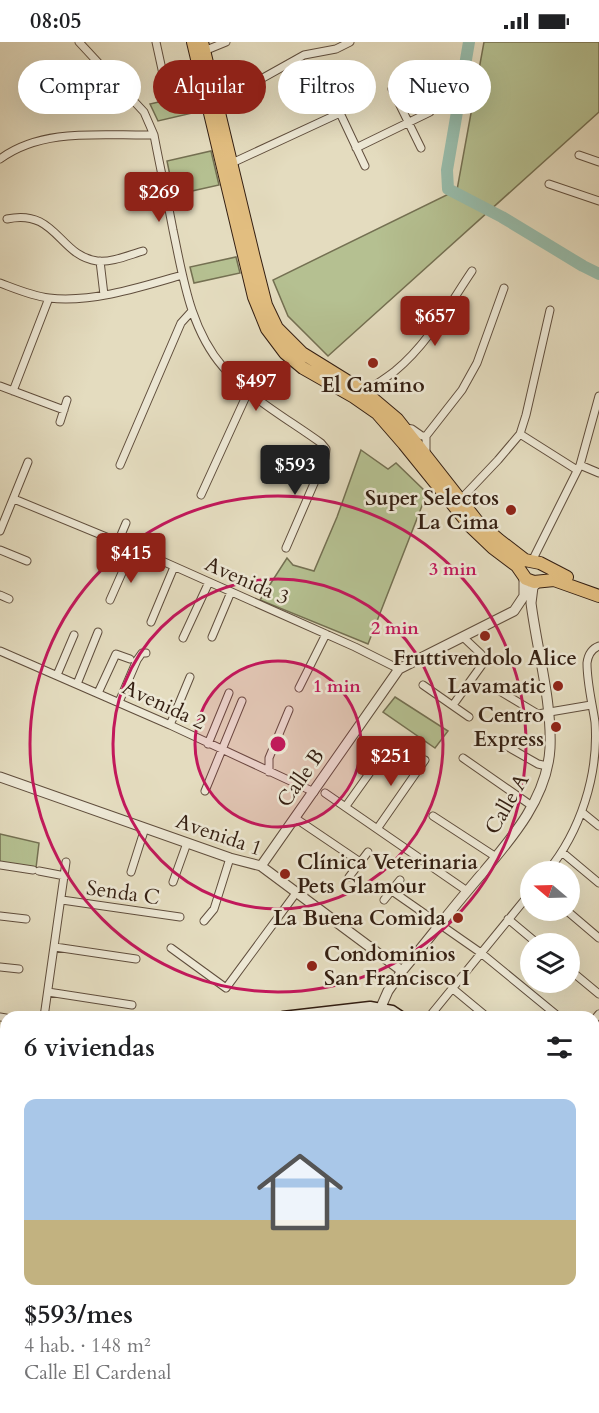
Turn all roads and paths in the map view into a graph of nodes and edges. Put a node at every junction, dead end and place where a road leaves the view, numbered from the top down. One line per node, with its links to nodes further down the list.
1 (79, 42): 13 (street)
2 (156, 42): 7 (street)
3 (193, 42): 63 (highway)
4 (226, 42): 6 (street)
5 (350, 42): 8 (street)
6 (203, 46)
7 (160, 60)
8 (266, 76)
9 (219, 114): 19 (highway)
10 (404, 114): 12 (street)
11 (426, 114): 12 (street)
12 (409, 123): 14 (street); 15 (street)
13 (154, 135): 17 (street); 27 (street)
14 (356, 148): 19 (street); 20 (street)
15 (421, 148)
16 (579, 155): 18 (street)
17 (0, 159)
18 (599, 162)
19 (232, 163): 37 (highway)
20 (365, 166)
21 (549, 184): 22 (street)
22 (599, 201)
23 (7, 219): 25 (street)
24 (143, 251): 25 (street)
25 (100, 261): 30 (street)
26 (472, 271): 37 (street)
27 (182, 275): 30 (street); 33 (street)
28 (0, 283): 31 (street)
29 (504, 288): 44 (street)
30 (104, 295): 31 (street)
31 (50, 298): 35 (street)
32 (550, 310): 43 (street)
33 (192, 312): 36 (street); 47 (street)
34 (0, 386): 35 (street)
35 (13, 390): 40 (street)
36 (248, 392): 50 (street); 57 (street)
37 (365, 392): 42 (highway)
38 (599, 396): 48 (street)
39 (68, 400): 40 (street)
40 (64, 410): 41 (street)
41 (60, 422)
42 (406, 428): 44 (street); 45 (highway)
43 (520, 434): 48 (street); 52 (street)
44 (426, 436): 45 (street)
45 (426, 453): 52 (highway)
46 (28, 462): 51 (street)
47 (120, 465)
48 (579, 467): 49 (street); 60 (street)
49 (599, 473)
50 (201, 495)
51 (14, 499): 54 (street); 55 (street, Avenida 3)
52 (461, 499): 60 (highway)
53 (126, 523): 55 (street)
54 (0, 531)
55 (118, 542): 56 (street, Avenida 3)
56 (133, 548): 62 (street, Avenida 3); 71 (street)
57 (286, 549)
58 (0, 550): 59 (street)
59 (27, 561)
60 (532, 561): 61 (highway); 63 (highway)
61 (544, 566): 64 (highway); 66 (highway)
62 (174, 567): 65 (street, Avenida 3); 74 (street)
63 (524, 576): 64 (highway); 72 (street)
64 (540, 581): 69 (highway); 73 (street, Calle A)
65 (208, 582): 67 (street, Avenida 3); 80 (street)
66 (599, 589)
67 (231, 592): 76 (street, Avenida 3); 78 (street)
68 (0, 595): 70 (street)
69 (599, 596)
70 (9, 598)
71 (110, 600)
72 (514, 611): 73 (street); 79 (street, Calle B)
73 (532, 615): 99 (street, Calle A)
74 (151, 622)
75 (98, 632): 88 (street)
76 (326, 634): 85 (street, Avenida 3); 90 (street)
77 (74, 635): 86 (street)
78 (212, 637)
79 (463, 637): 85 (street, Calle B); 96 (street)
80 (183, 639)
81 (599, 646): 97 (street)
82 (0, 651): 86 (street, Avenida 2)
83 (146, 653): 95 (street)
84 (130, 658): 92 (street)
85 (399, 669): 112 (street, Calle B)
86 (57, 675): 88 (street, Avenida 2)
87 (190, 677): 101 (street)
88 (77, 684): 92 (street, Avenida 2)
89 (423, 685): 96 (street)
90 (299, 688)
91 (498, 690): 99 (street)
92 (99, 693): 95 (street, Avenida 2)
93 (229, 693): 104 (street)
94 (242, 701): 105 (street)
95 (119, 702): 101 (street, Avenida 2)
96 (453, 705): 100 (street)
97 (591, 705): 99 (street); 116 (street)
98 (289, 710): 109 (street)
99 (548, 713): 108 (street, Calle A)
100 (469, 717)
101 (170, 725): 104 (street, Avenida 2)
102 (494, 739): 108 (street)
103 (391, 743): 114 (street)
104 (208, 744): 105 (street, Avenida 2)
105 (222, 750): 109 (street, Avenida 2); 111 (street)
106 (463, 758): 115 (street)
107 (425, 760): 121 (street)
108 (547, 766): 115 (street, Calle A)
109 (269, 772): 112 (street, Avenida 2)
110 (0, 777): 120 (street, Avenida 1)
111 (205, 791)
112 (314, 792): 118 (street, Calle B)
113 (325, 793): 114 (street)
114 (346, 806): 121 (street)
115 (532, 806): 125 (street, Calle A)
116 (583, 813): 119 (street); 124 (street)
117 (433, 816): 125 (street)
118 (295, 818): 129 (street); 131 (street, Calle B)
119 (599, 826)
120 (145, 828): 122 (street, Avenida 1); 132 (street)
121 (377, 829): 139 (street)
122 (187, 843): 126 (street, Avenida 1); 136 (street)
123 (368, 852): 129 (street)
124 (562, 853): 127 (street); 137 (street)
125 (495, 857): 139 (street, Calle A)
126 (230, 858): 131 (street, Avenida 1); 148 (street)
127 (556, 861)
128 (66, 862): 133 (street)
129 (360, 862): 134 (street)
130 (0, 865): 133 (street)
131 (261, 866): 140 (street, Avenida 1)
132 (131, 872)
133 (65, 876): 141 (street)
134 (349, 877)
135 (400, 880): 138 (street)
136 (173, 882)
137 (599, 884)
138 (392, 891): 142 (street); 150 (street)
139 (467, 891): 150 (street, Calle A)
140 (296, 893): 154 (street); 159 (street, Avenida 1)
141 (62, 900): 145 (street, Senda C); 153 (street)
142 (384, 900)
143 (520, 904): 146 (street)
144 (0, 916): 147 (street)
145 (180, 917)
146 (508, 919): 151 (street); 155 (street)
147 (26, 920)
148 (204, 921)
149 (579, 921): 152 (street)
150 (441, 925): 155 (street); 159 (street, Calle A)
151 (525, 933)
152 (599, 938)
153 (55, 947): 156 (street); 162 (street)
154 (171, 948)
155 (481, 953): 161 (street); 171 (street)
156 (136, 959)
157 (0, 967): 158 (street)
158 (19, 969)
159 (402, 971): 165 (street, Calle A)
160 (580, 978): 163 (street)
161 (452, 988): 169 (street); 170 (street)
162 (48, 992): 164 (street); 166 (street)
163 (599, 994)
164 (132, 1005)
165 (381, 1007): 167 (main road); 168 (main road)
166 (45, 1011)
167 (342, 1011)
168 (393, 1011)
169 (434, 1011)
170 (480, 1011)
171 (552, 1011)

